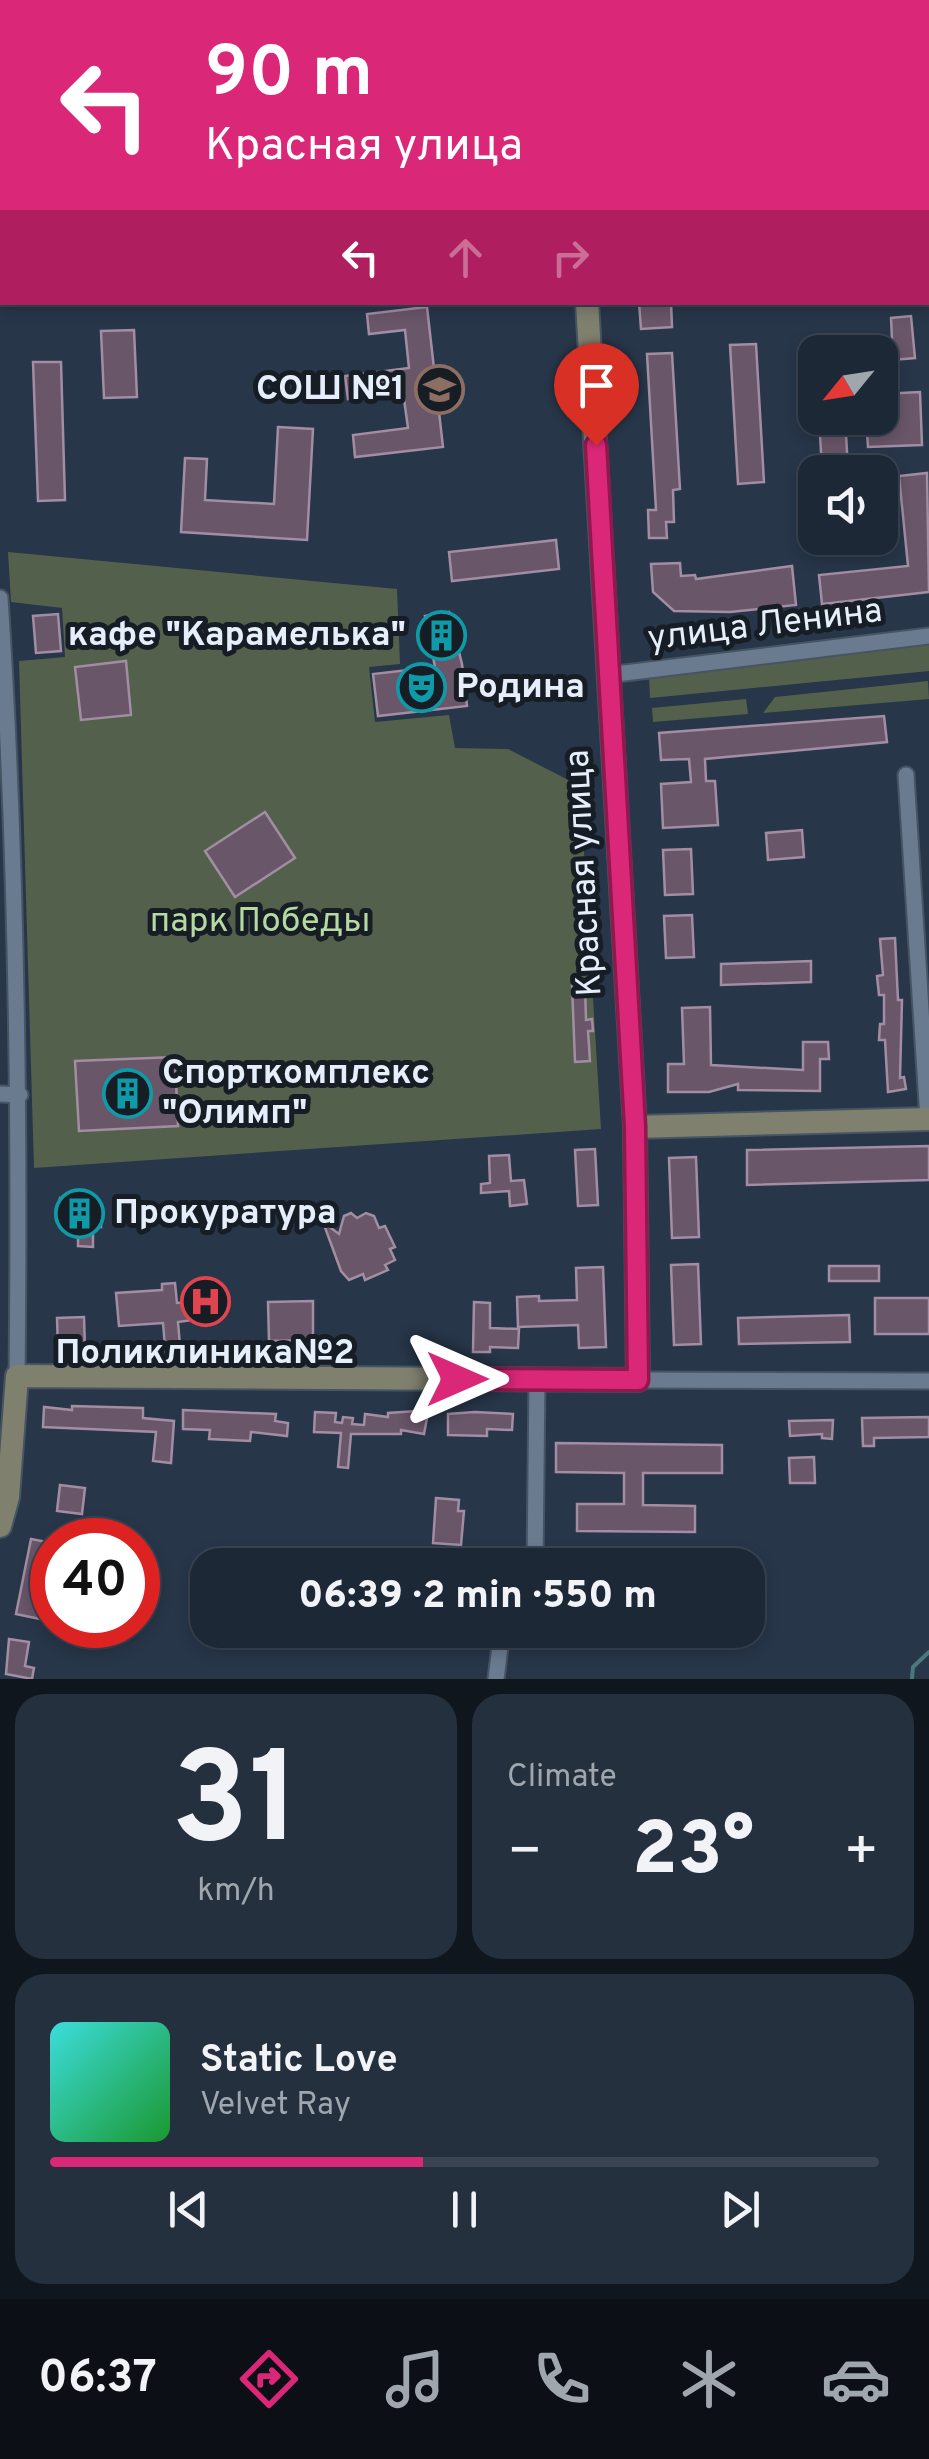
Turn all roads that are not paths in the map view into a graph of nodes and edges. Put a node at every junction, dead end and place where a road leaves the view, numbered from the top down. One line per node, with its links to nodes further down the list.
1 (587, 305): 4 (street, Красная улица)
2 (0, 598): 5 (street)
3 (929, 636): 4 (street, улица Ленина)
4 (608, 675): 10 (street, Красная улица)
5 (6, 767): 8 (street)
6 (906, 775): 9 (street)
7 (0, 1094): 8 (street)
8 (20, 1095): 12 (street)
9 (929, 1119): 10 (street)
10 (635, 1126): 14 (street, Красная улица)
11 (0, 1355): 12 (street)
12 (17, 1366): 13 (street); 16 (street)
13 (536, 1379): 14 (street); 17 (street)
14 (638, 1380): 15 (street)
15 (929, 1381)
16 (0, 1526)
17 (535, 1548)
18 (500, 1648): 19 (street)
19 (496, 1679)

